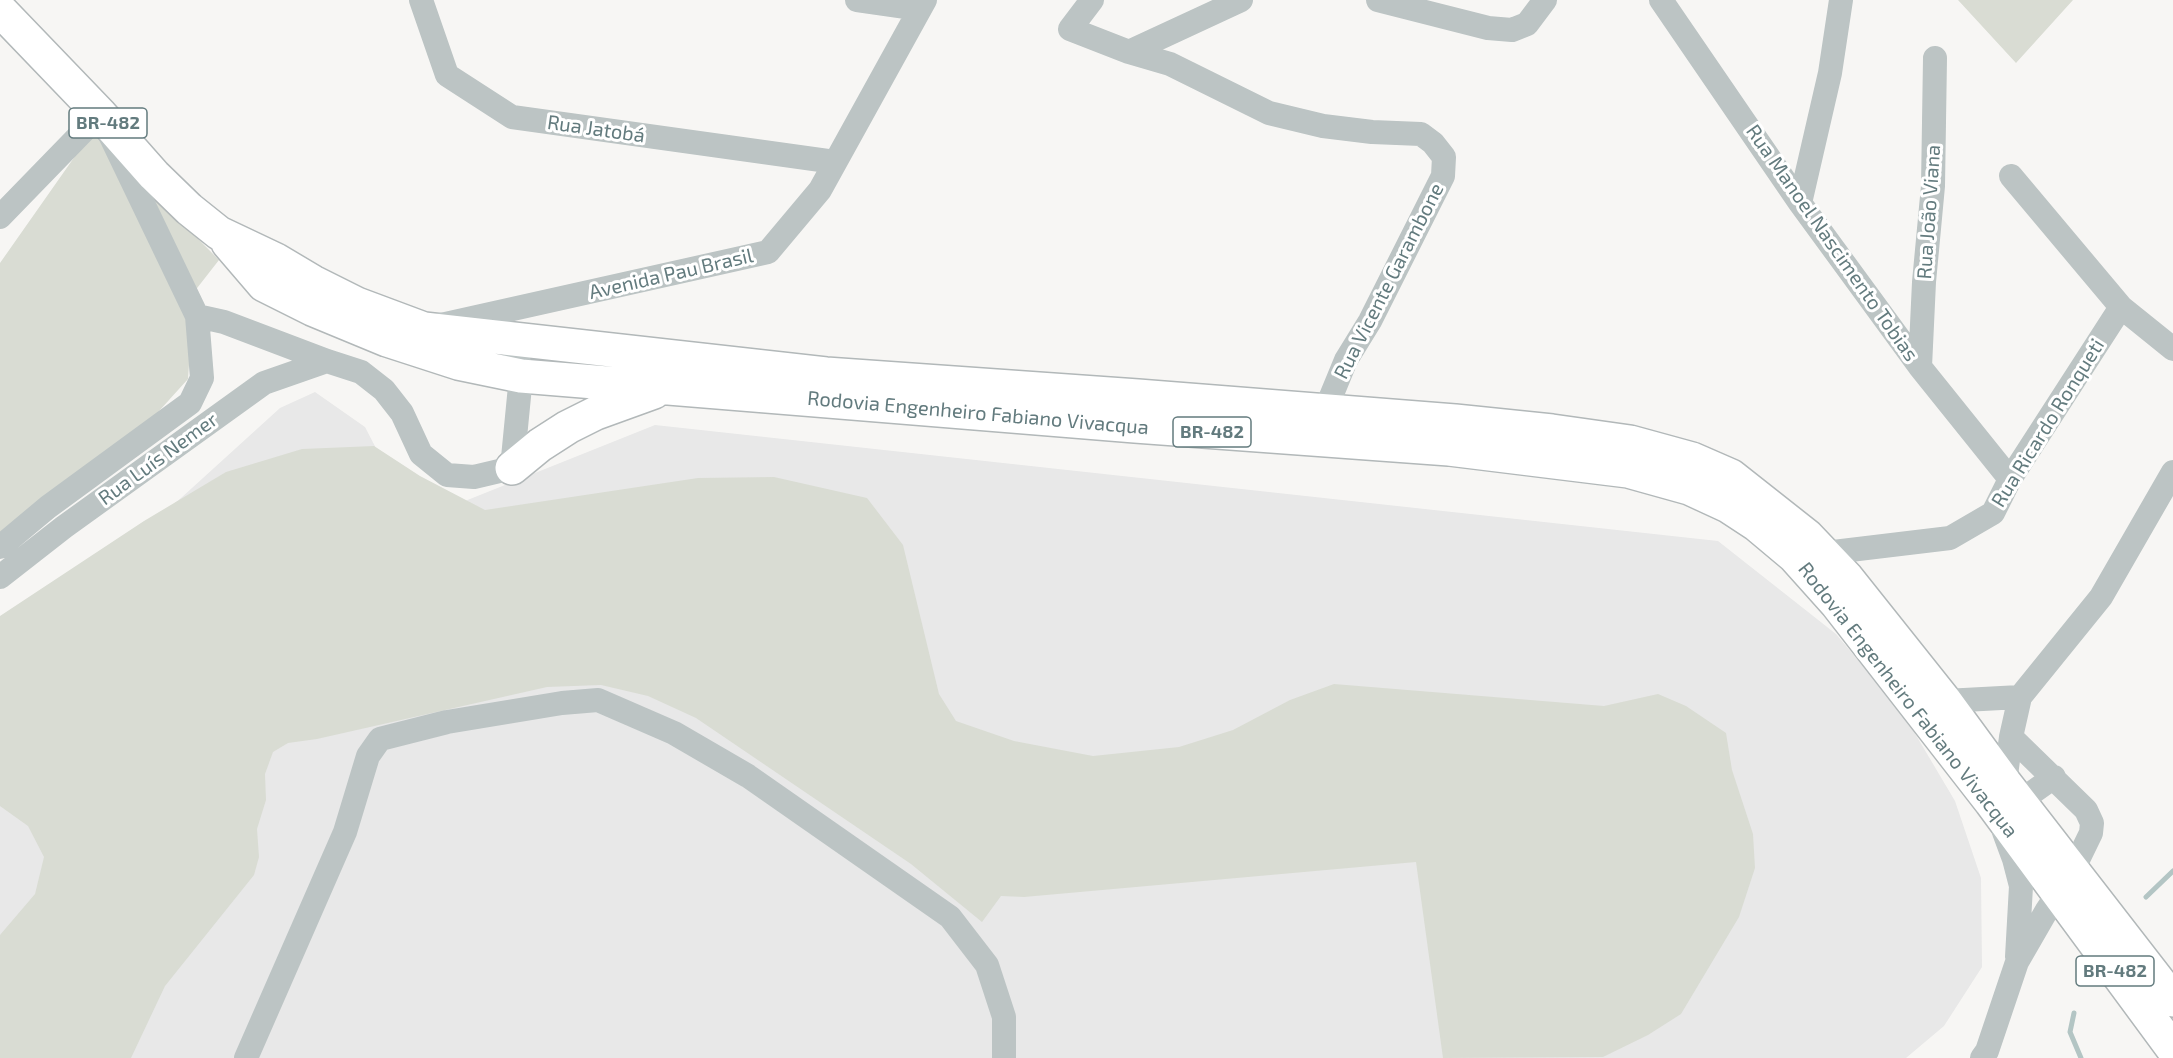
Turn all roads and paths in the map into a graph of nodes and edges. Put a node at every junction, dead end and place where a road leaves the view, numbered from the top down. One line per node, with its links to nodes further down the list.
1 (421, 0): 14 (street, Rua Jatobá)
2 (856, 0): 9 (street)
3 (1092, 0): 11 (street, Rua Vicente Garambone)
4 (1242, 0): 11 (street)
5 (1378, 0): 6 (street)
6 (1545, 0)
7 (1661, 0): 16 (street, Rua Manoel Nascimento Tobias)
8 (1841, 0): 16 (street)
9 (922, 5): 14 (street, Avenida Pau Brasil)
10 (0, 10): 13 (highway, Rodovia Engenheiro Fabiano Vivacqua / BR-482)
11 (1129, 52): 31 (street, Rua Vicente Garambone)
12 (1935, 58): 25 (street, Rua João Viana)
13 (100, 114): 17 (street); 18 (highway, Rodovia Engenheiro Fabiano Vivacqua / BR-482); 20 (street)
14 (836, 162): 21 (street, Avenida Pau Brasil)
15 (2011, 176): 19 (street)
16 (1800, 203): 25 (street, Rua Manoel Nascimento Tobias)
17 (0, 217)
18 (219, 232): 21 (highway, Rodovia Engenheiro Fabiano Vivacqua / BR-482); 27 (highway, Rodovia Engenheiro Fabiano Vivacqua / BR-482)
19 (2121, 307): 23 (street); 35 (street, Rua Ricardo Ronqueti)
20 (197, 316): 24 (street); 36 (street, Rua Luís Nemer)
21 (424, 329): 22 (highway, Rodovia Engenheiro Fabiano Vivacqua / BR-482)
22 (509, 339): 26 (highway, Rodovia Engenheiro Fabiano Vivacqua / BR-482); 27 (street)
23 (2173, 350)
24 (327, 361): 33 (street); 37 (street, Rua Luís Nemer)
25 (1920, 367): 35 (street, Rua Manoel Nascimento Tobias)
26 (826, 374): 29 (highway); 30 (highway, Rodovia Engenheiro Fabiano Vivacqua / BR-482)
27 (520, 376): 28 (highway, Rodovia Engenheiro Fabiano Vivacqua / BR-482); 33 (street)
28 (663, 389): 29 (highway, Rodovia Engenheiro Fabiano Vivacqua / BR-482); 33 (highway)
29 (780, 396): 30 (highway, Rodovia Engenheiro Fabiano Vivacqua / BR-482)
30 (1137, 411): 31 (highway, Rodovia Engenheiro Fabiano Vivacqua / BR-482); 32 (highway, Rodovia Engenheiro Fabiano Vivacqua / BR-482)
31 (1325, 411): 32 (highway, Rodovia Engenheiro Fabiano Vivacqua / BR-482)
32 (1452, 435): 38 (highway, Rodovia Engenheiro Fabiano Vivacqua / BR-482); 44 (highway, Rodovia Engenheiro Fabiano Vivacqua / BR-482)
33 (512, 468)
34 (2173, 472): 40 (street)
35 (2010, 479): 38 (street, Rua Ricardo Ronqueti)
36 (0, 548): 37 (street)
37 (29, 553): 39 (street, Rua Luís Nemer)
38 (1825, 553): 41 (highway, Rodovia Engenheiro Fabiano Vivacqua / BR-482)
39 (0, 578)
40 (2020, 697): 41 (street); 42 (street)
41 (1945, 701): 44 (highway, Rodovia Engenheiro Fabiano Vivacqua / BR-482)
42 (2011, 737): 43 (street); 44 (street)
43 (2054, 777): 44 (street); 46 (street)
44 (2005, 796): 45 (street); 46 (highway, Rodovia Engenheiro Fabiano Vivacqua / BR-482)
45 (2021, 886): 46 (street); 47 (street)
46 (2059, 892): 47 (street); 48 (highway, BR-482); 49 (highway, BR-482)
47 (2017, 962): 52 (street)
48 (2173, 1000)
49 (2173, 1049)
50 (246, 1058): 51 (street)
51 (1004, 1058)
52 (1982, 1058)

